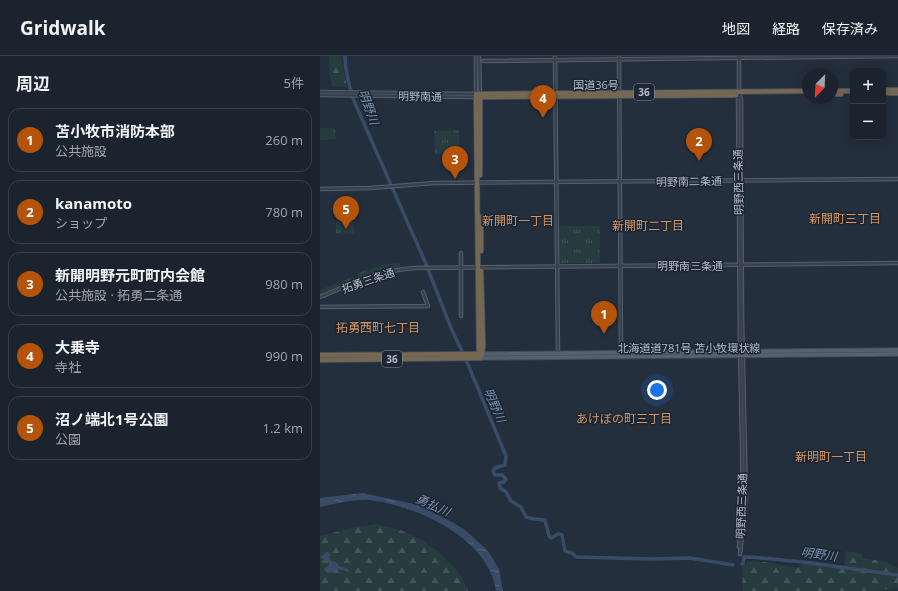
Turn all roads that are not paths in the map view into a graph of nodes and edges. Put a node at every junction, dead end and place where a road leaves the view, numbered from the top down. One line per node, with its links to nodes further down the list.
1 (476, 56): 23 (street)
2 (479, 56): 23 (street)
3 (898, 56): 4 (street)
4 (739, 57): 6 (street); 18 (street, 明野西三条通)
5 (555, 58): 6 (street); 7 (street); 22 (street)
6 (619, 58): 17 (street)
7 (483, 61)
8 (838, 90): 9 (highway)
9 (850, 90)
10 (886, 90): 11 (highway)
11 (898, 90)
12 (320, 92): 16 (street)
13 (802, 92): 18 (highway, 国道36号 / 36)
14 (886, 93): 15 (highway)
15 (898, 93)
16 (344, 94): 21 (street); 23 (street, 明野南通)
17 (619, 94): 18 (highway, 国道36号 / 36); 22 (highway, 国道36号 / 36); 27 (street)
18 (739, 94): 25 (street, 明野西三条通)
19 (838, 94): 20 (highway)
20 (850, 94)
21 (320, 95)
22 (555, 95): 23 (highway, 国道36号 / 36); 26 (street)
23 (478, 96): 28 (highway)
24 (898, 179): 25 (street, 明野南二条通)
25 (740, 181): 27 (street, 明野南二条通); 32 (street, 明野西三条通)
26 (556, 182): 27 (street, 明野南二条通); 28 (street, 明野南二条通); 33 (street)
27 (620, 182): 34 (street)
28 (479, 183): 29 (street, 明野南二条通); 36 (highway)
29 (320, 189)
30 (461, 254): 35 (street)
31 (898, 263): 32 (street, 明野南三条通)
32 (740, 264): 34 (street, 明野南三条通); 43 (street, 明野西三条通)
33 (557, 266): 34 (street, 明野南三条通); 36 (street, 明野南三条通); 47 (street)
34 (621, 266): 42 (street)
35 (461, 267): 36 (street); 38 (street, 拓勇三条通); 40 (street)
36 (480, 267): 46 (highway)
37 (423, 292): 39 (street)
38 (320, 297)
39 (320, 307)
40 (461, 316)
41 (898, 350): 43 (main road, 北海道道781号 苫小牧環状線)
42 (621, 354): 43 (main road, 北海道道781号 苫小牧環状線); 47 (main road, 北海道道781号 苫小牧環状線)
43 (741, 354): 43 (street, 明野西三条通); 44 (main road, 北海道道781号 苫小牧環状線)
44 (898, 354)
45 (320, 355): 48 (highway, 36)
46 (480, 355): 47 (main road, 北海道道781号 苫小牧環状線); 48 (highway, 36)
47 (558, 355)
48 (464, 356): 49 (highway, 36)
49 (320, 360)

